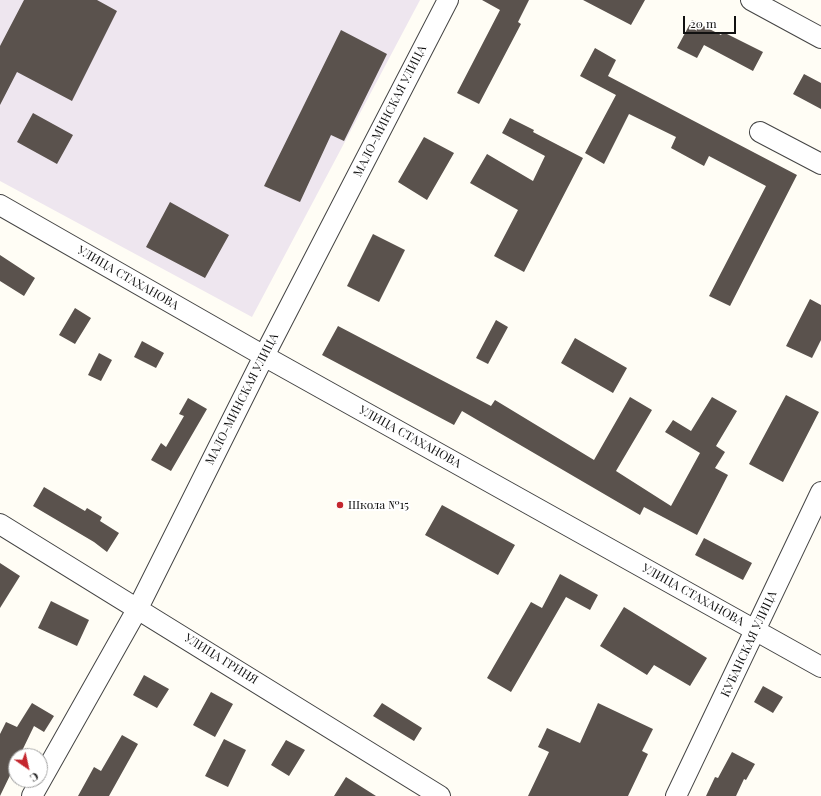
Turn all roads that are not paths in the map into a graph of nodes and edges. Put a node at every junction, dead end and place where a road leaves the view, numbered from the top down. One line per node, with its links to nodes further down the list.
1 (448, 0): 7 (street, МАЛО-МИНСКАЯ УЛИЦА)
2 (751, 0): 3 (street)
3 (821, 38)
4 (760, 132): 5 (street)
5 (821, 164)
6 (0, 205): 7 (street, УЛИЦА СТАХАНОВА)
7 (264, 356): 10 (street, МАЛО-МИНСКАЯ УЛИЦА); 11 (street, УЛИЦА СТАХАНОВА)
8 (821, 492): 11 (street, КУБАНСКАЯ УЛИЦА)
9 (0, 524): 10 (street, УЛИЦА ГРИНЯ)
10 (138, 608): 13 (street, МАЛО-МИНСКАЯ УЛИЦА); 14 (street, УЛИЦА ГРИНЯ)
11 (756, 629): 12 (street, УЛИЦА СТАХАНОВА); 15 (street, КУБАНСКАЯ УЛИЦА)
12 (821, 667)
13 (32, 796)
14 (440, 796)
15 (676, 796)

